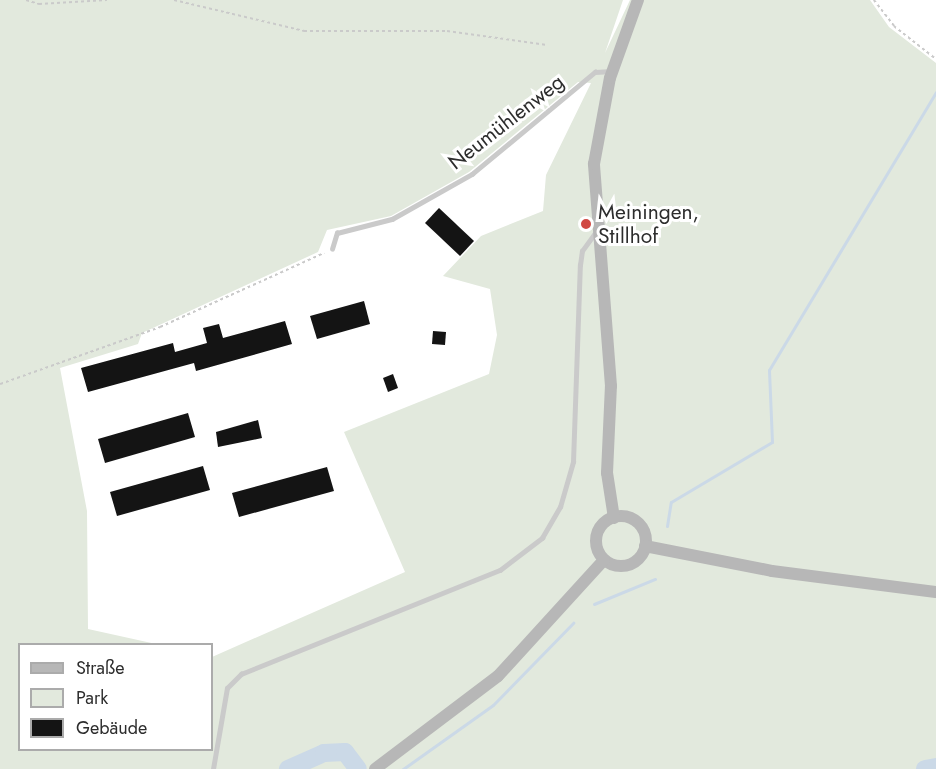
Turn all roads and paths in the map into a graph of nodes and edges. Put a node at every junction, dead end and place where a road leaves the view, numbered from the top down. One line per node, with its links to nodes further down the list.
1 (26, 0): 2 (path)
2 (107, 0)
3 (174, 0): 6 (path)
4 (638, 0): 8 (main road)
5 (874, 0): 7 (path)
6 (547, 45)
7 (936, 59)
8 (612, 71): 9 (main road); 10 (lane, Neumühlenweg)
9 (596, 232): 12 (main road); 17 (lane)
10 (332, 249): 11 (path)
11 (0, 384)
12 (614, 518): 13 (main road); 14 (main road)
13 (645, 546): 14 (main road); 15 (main road)
14 (604, 560): 16 (main road)
15 (936, 592)
16 (379, 766)
17 (213, 769)

